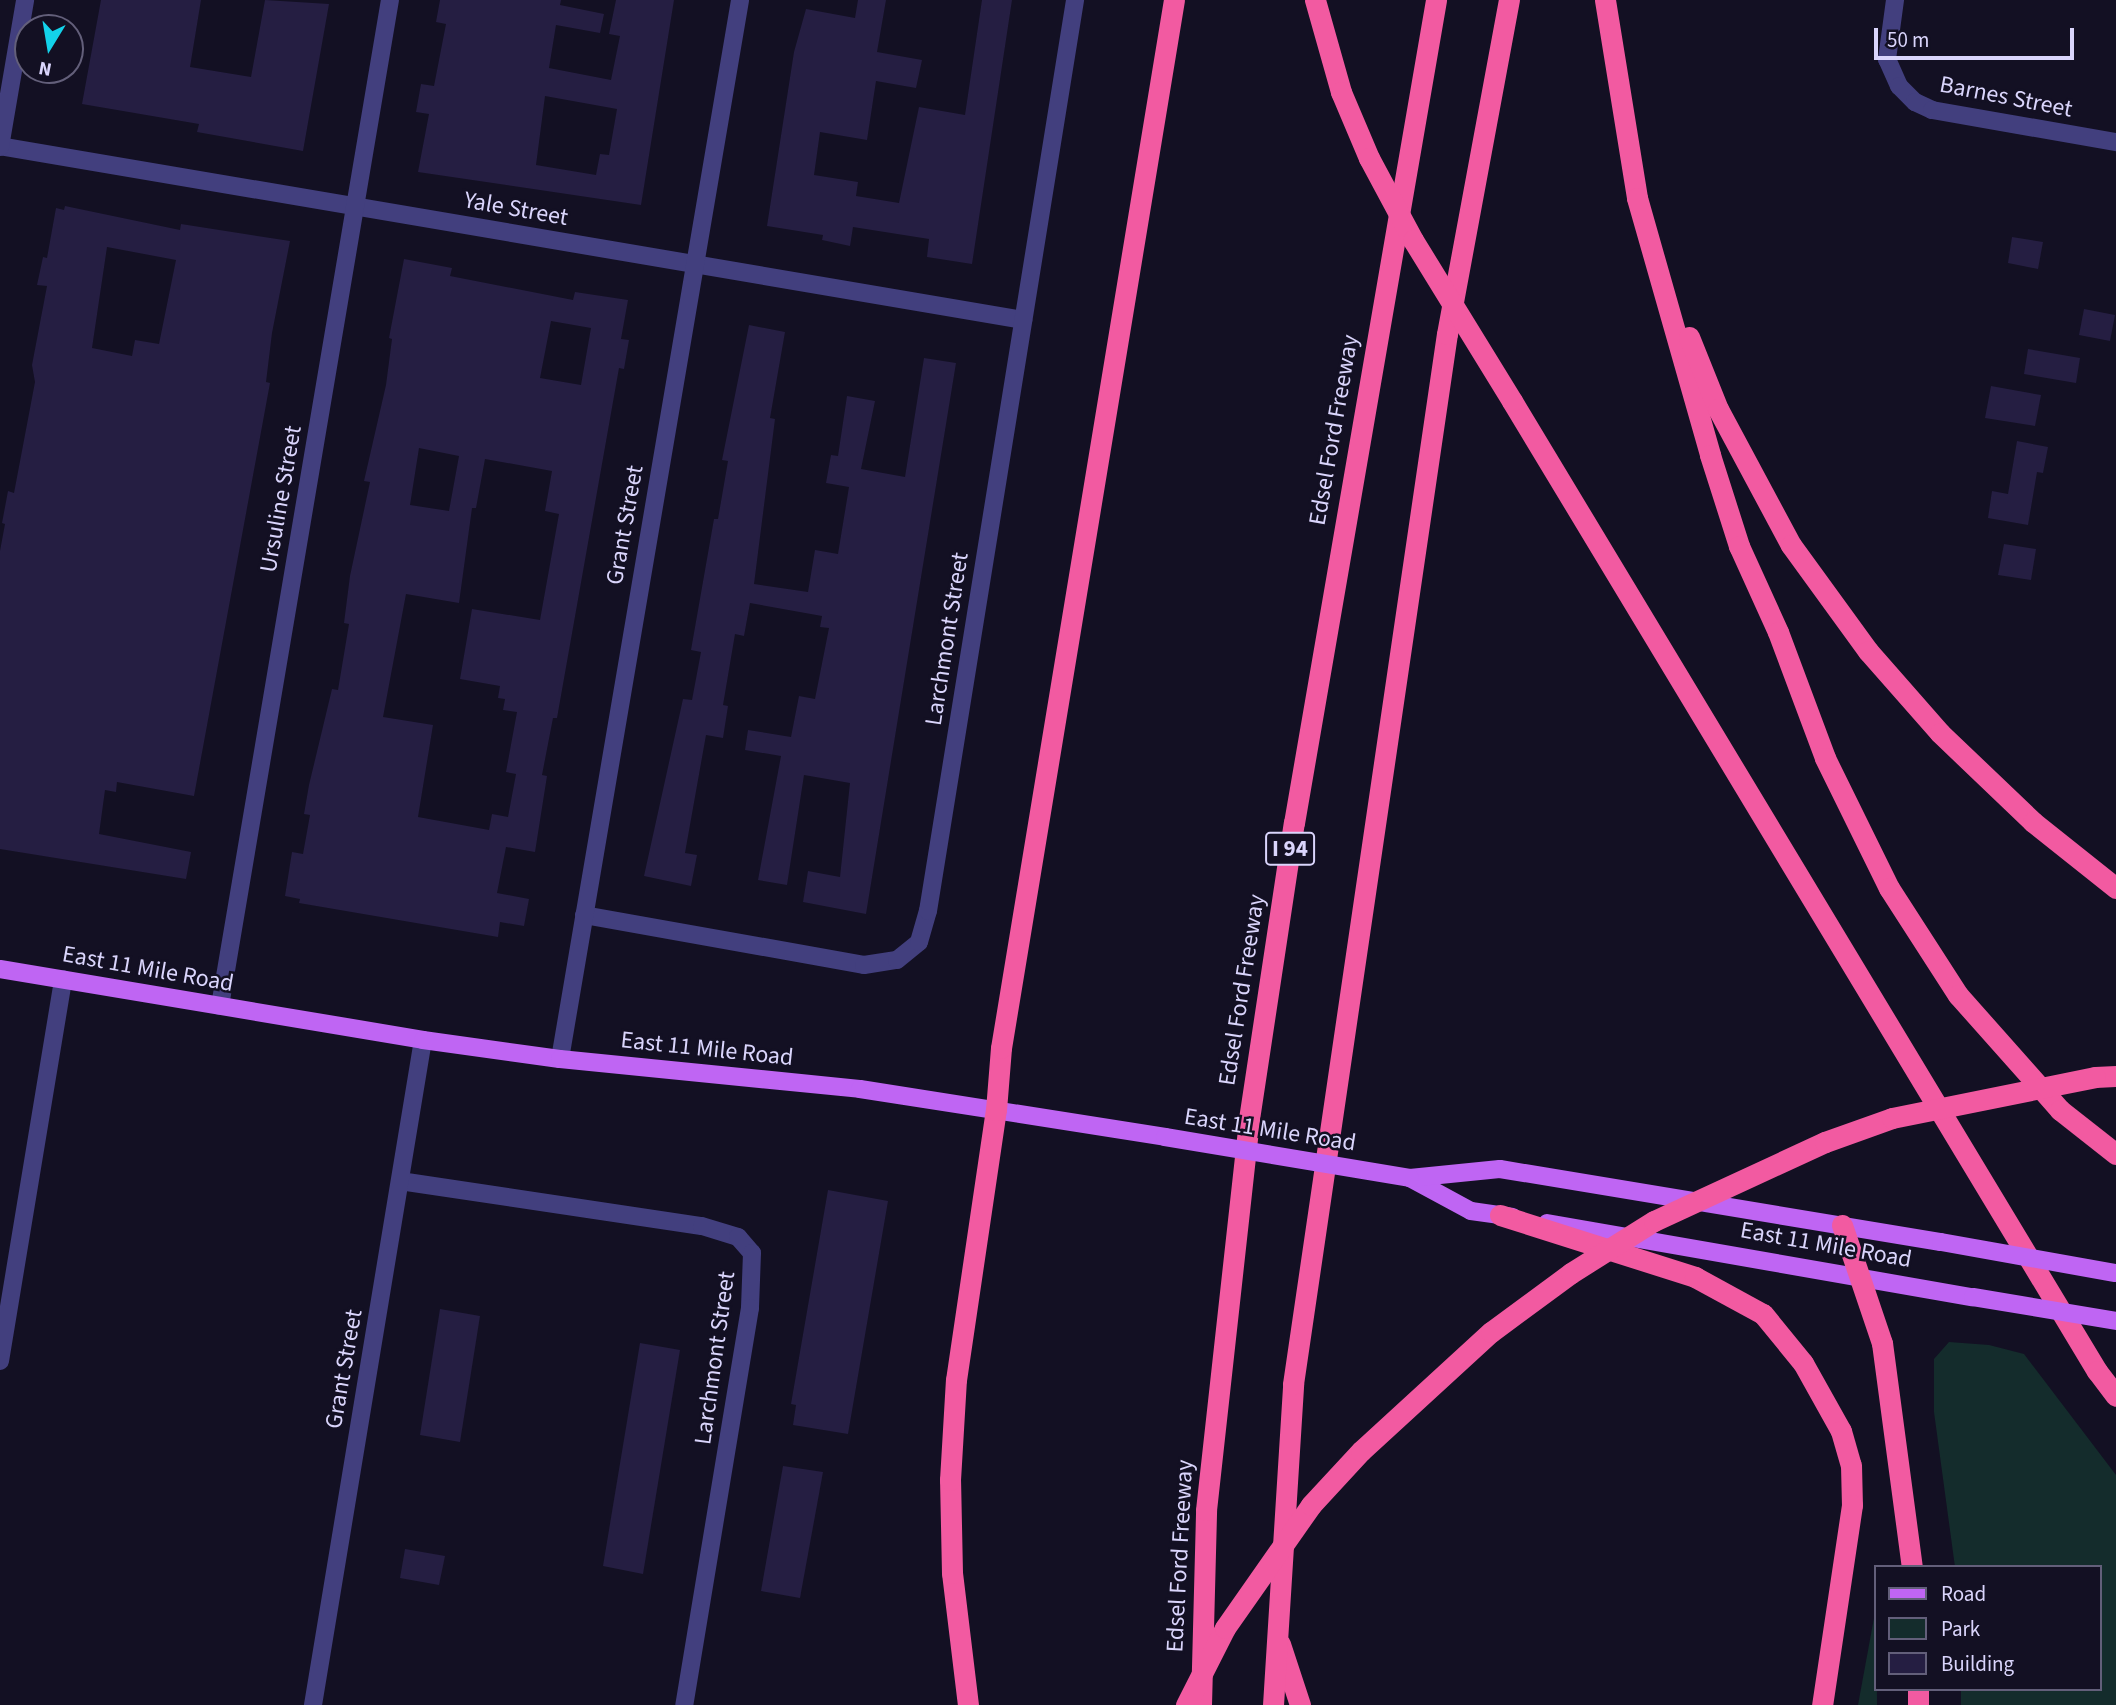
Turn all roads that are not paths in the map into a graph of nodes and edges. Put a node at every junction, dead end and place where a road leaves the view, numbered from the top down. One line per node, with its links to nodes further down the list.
1 (25, 0): 12 (street)
2 (390, 0): 13 (street, Ursuline Street)
3 (740, 0): 15 (street, Grant Street)
4 (1075, 0): 16 (street, Larchmont Street)
5 (1174, 0): 25 (highway)
6 (1315, 0): 35 (highway, bridge)
7 (1436, 0): 42 (highway, Edsel Ford Freeway / I 94)
8 (1509, 0): 37 (highway)
9 (1605, 0): 14 (highway)
10 (1895, 0): 11 (street, Barnes Street)
11 (2116, 142)
12 (0, 146): 13 (street, Yale Street)
13 (356, 206): 15 (street, Yale Street); 21 (street, Ursuline Street)
14 (1649, 241): 17 (highway); 26 (highway)
15 (695, 264): 16 (street, Yale Street); 18 (street, Grant Street)
16 (1023, 320): 18 (street, Larchmont Street)
17 (2116, 888)
18 (584, 915): 23 (street, Grant Street)
19 (0, 968): 20 (main road, East 11 Mile Road)
20 (63, 979): 21 (main road, East 11 Mile Road); 34 (street)
21 (220, 1006): 22 (main road, East 11 Mile Road)
22 (423, 1040): 23 (main road, East 11 Mile Road); 28 (street, Grant Street)
23 (560, 1059): 25 (main road, East 11 Mile Road)
24 (2105, 1076): 41 (highway, bridge)
25 (996, 1110): 27 (main road, East 11 Mile Road, bridge); 40 (highway)
26 (2116, 1154)
27 (1410, 1178): 29 (main road, East 11 Mile Road); 30 (main road, East 11 Mile Road)
28 (400, 1181): 38 (street, Grant Street); 39 (street, Larchmont Street)
29 (1500, 1215): 32 (main road, East 11 Mile Road); 45 (highway)
30 (1842, 1225): 31 (main road, East 11 Mile Road, bridge); 32 (highway)
31 (2116, 1273)
32 (1858, 1276): 33 (main road, East 11 Mile Road, bridge); 36 (highway)
33 (2116, 1321)
34 (0, 1361)
35 (2116, 1396)
36 (1912, 1565)
37 (1275, 1629): 43 (highway); 44 (highway)
38 (313, 1705)
39 (684, 1705)
40 (968, 1705)
41 (1186, 1705)
42 (1201, 1705)
43 (1273, 1705)
44 (1300, 1705)
45 (1822, 1705)

